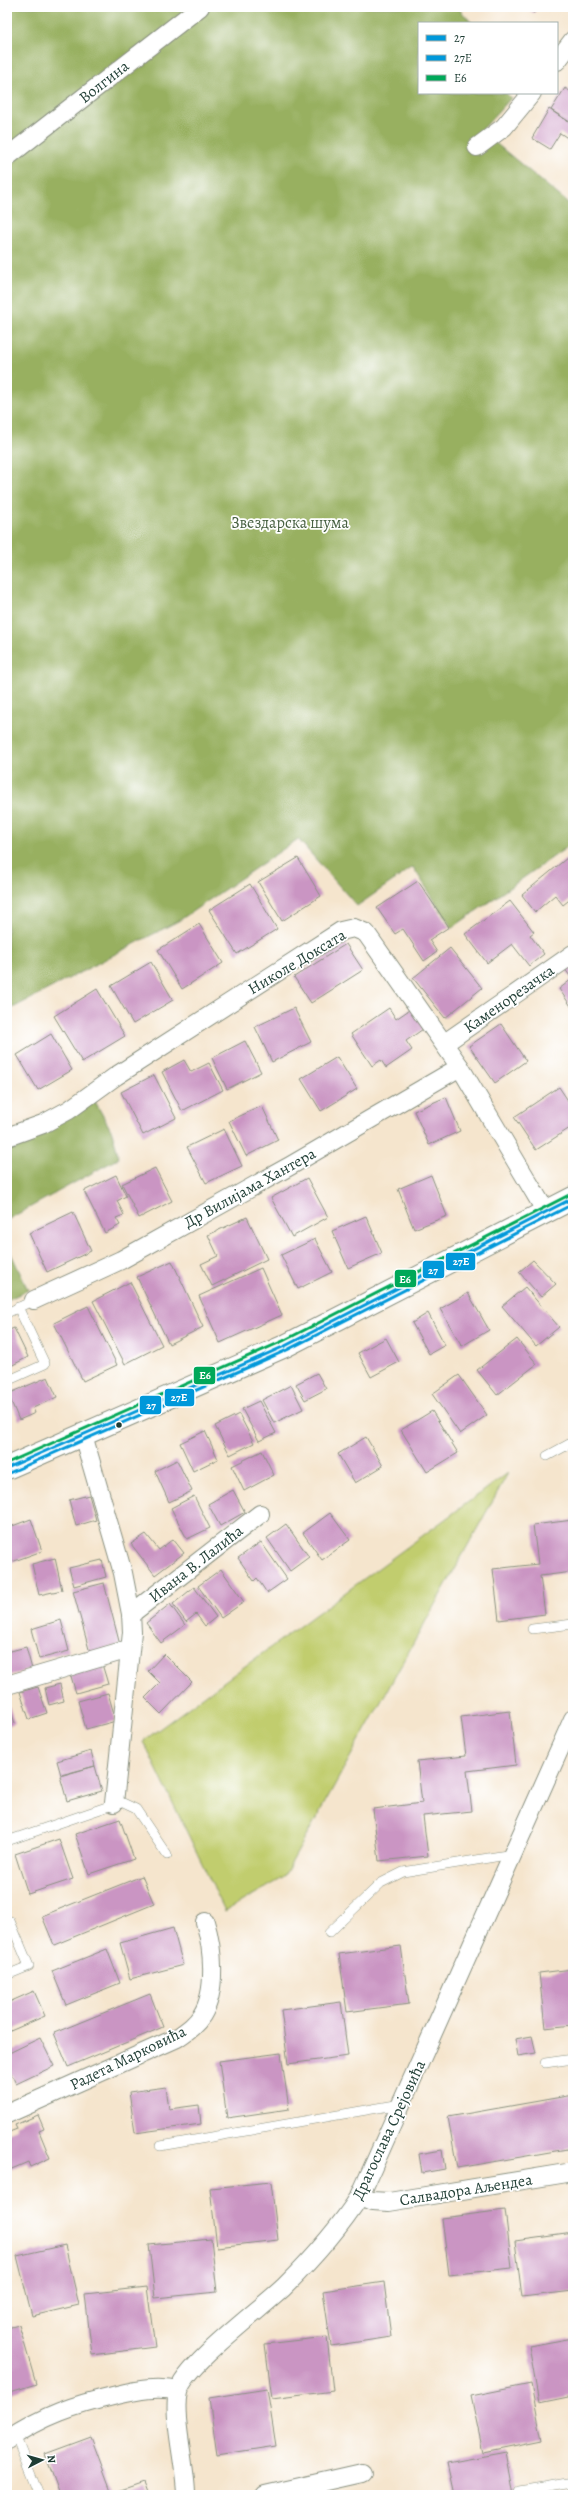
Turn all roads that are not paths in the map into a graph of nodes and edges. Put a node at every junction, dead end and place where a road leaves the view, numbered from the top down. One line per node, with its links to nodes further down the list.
1 (200, 7): 6 (street, Волгина)
2 (573, 40): 3 (street)
3 (558, 60)
4 (531, 94): 5 (street)
5 (477, 147)
6 (7, 158)
7 (573, 954): 8 (street, Каменорезачка)
8 (445, 1043): 9 (street, Николе Доксата); 10 (street, Николе Доксата)
9 (460, 1067): 12 (street, Николе Доксата); 13 (street, Др Вилијама Хантера)
10 (7, 1137)
11 (573, 1198): 12 (main road)
12 (546, 1212): 16 (main road)
13 (26, 1304): 14 (lane); 15 (lane)
14 (7, 1313)
15 (7, 1381)
16 (83, 1435): 19 (main road); 21 (street)
17 (573, 1442): 18 (lane)
18 (546, 1456)
19 (7, 1468)
20 (260, 1514): 21 (street, Ивана В. Лалића)
21 (132, 1614): 24 (street)
22 (573, 1624): 23 (lane)
23 (532, 1629)
24 (129, 1649): 25 (street); 27 (street)
25 (7, 1685)
26 (573, 1719): 29 (street, Драгослава Срејовића)
27 (114, 1803): 28 (lane); 30 (lane)
28 (7, 1841)
29 (514, 1853): 33 (lane); 37 (street, Драгослава Срејовића)
30 (167, 1855)
31 (10, 1921): 34 (lane)
32 (205, 1922): 38 (street, Радета Марковића)
33 (330, 1933)
34 (7, 1975)
35 (573, 2059): 36 (lane)
36 (545, 2063)
37 (401, 2104): 39 (lane); 41 (street, Драгослава Срејовића)
38 (7, 2114)
39 (160, 2146)
40 (573, 2172): 41 (street, Салвадора Аљендеа)
41 (360, 2196): 42 (street, Драгослава Срејовића)
42 (178, 2391): 43 (street); 48 (street)
43 (11, 2437): 47 (lane)
44 (362, 2473): 49 (street)
45 (573, 2482): 46 (lane)
46 (520, 2491)
47 (39, 2495)
48 (186, 2495)
49 (265, 2495)

